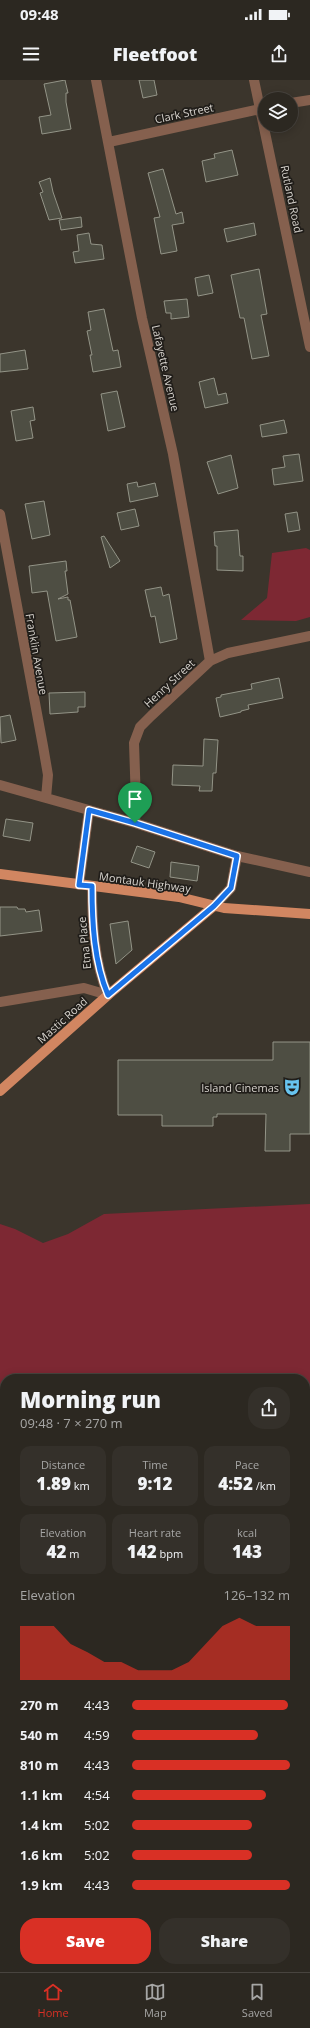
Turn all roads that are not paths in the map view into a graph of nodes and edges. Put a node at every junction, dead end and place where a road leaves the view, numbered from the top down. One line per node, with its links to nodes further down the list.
1 (96, 80): 8 (street, Lafayette Avenue)
2 (254, 80): 3 (street, Rutland Road)
3 (258, 93)
4 (310, 100): 5 (street)
5 (298, 102)
6 (258, 110): 8 (street, Clark Street)
7 (268, 132): 9 (street, Rutland Road)
8 (109, 142): 12 (street, Lafayette Avenue)
9 (310, 347)
10 (0, 514): 14 (street, Franklin Avenue)
11 (310, 636): 12 (street, Henry Street)
12 (210, 661): 16 (street, Henry Street)
13 (0, 786): 14 (street)
14 (46, 798): 15 (street)
15 (89, 810): 16 (street); 20 (street)
16 (135, 823): 17 (street)
17 (237, 856): 18 (street); 22 (street)
18 (310, 872)
19 (0, 874): 20 (main road, Montauk Highway)
20 (79, 885): 21 (main road, Montauk Highway)
21 (92, 886): 22 (main road, Montauk Highway); 24 (street, Etna Place)
22 (214, 906): 23 (main road, Montauk Highway); 24 (main road, Mastic Road)
23 (310, 914)
24 (108, 995): 25 (street); 26 (main road, Mastic Road)
25 (0, 1002)
26 (0, 1091)

